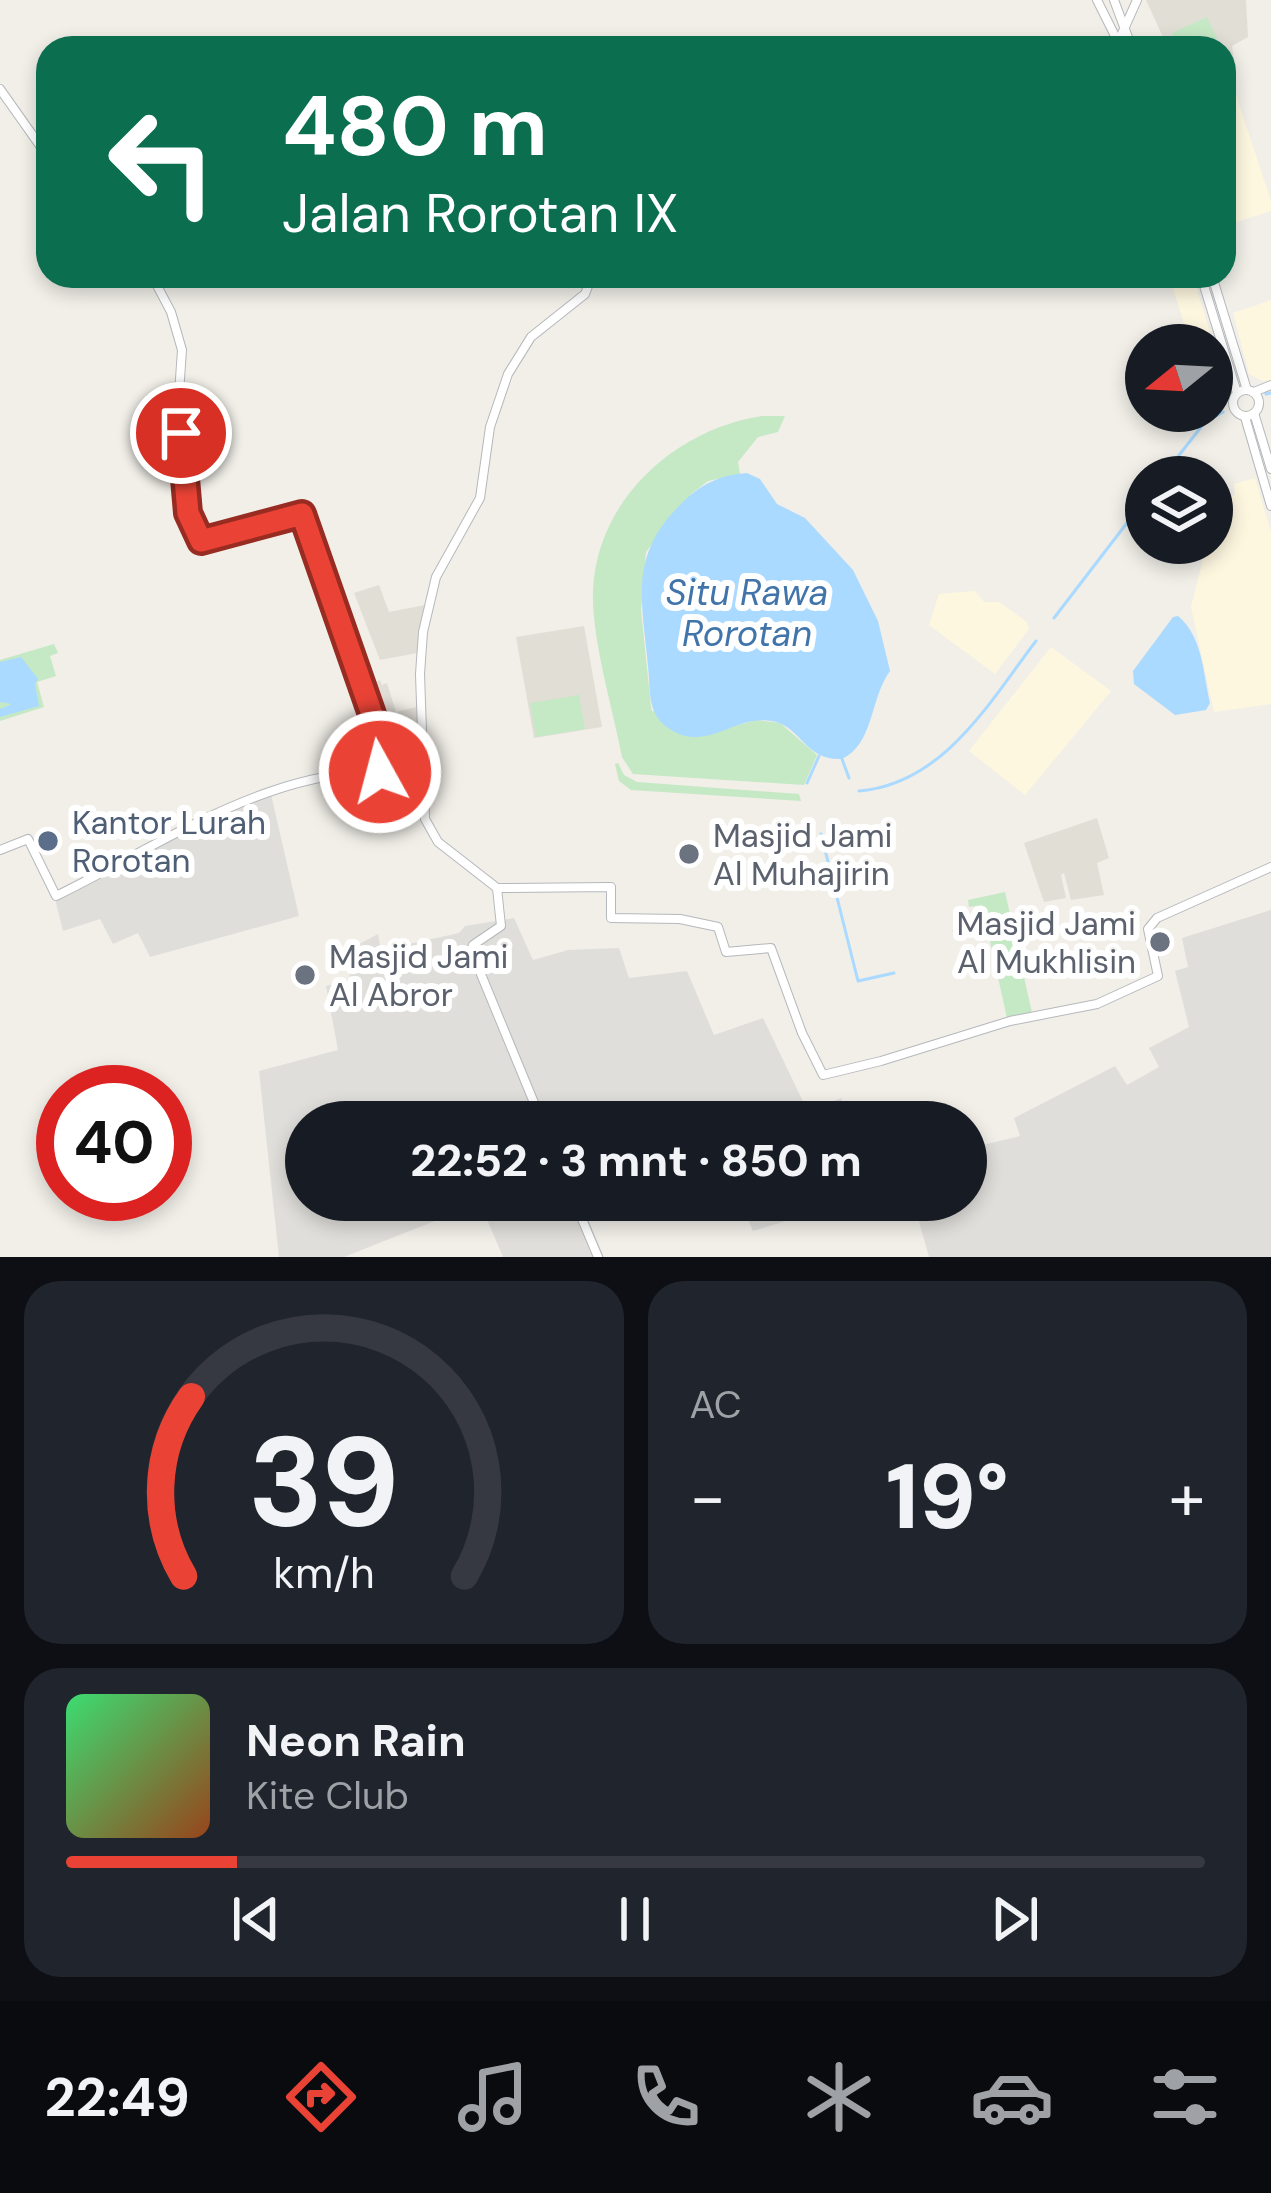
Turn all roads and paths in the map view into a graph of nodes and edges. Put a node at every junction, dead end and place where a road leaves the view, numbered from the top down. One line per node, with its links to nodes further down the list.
1 (1097, 0): 5 (street)
2 (1114, 0): 4 (street)
3 (1137, 0): 4 (street)
4 (1125, 29): 6 (street)
5 (1120, 36)
6 (1125, 36)
7 (0, 89): 8 (street)
8 (36, 140)
9 (158, 288): 18 (street)
10 (588, 288): 19 (street)
11 (1206, 288): 13 (street)
12 (1215, 288): 13 (street)
13 (1245, 392): 14 (street); 15 (street); 15 (street)
14 (1268, 394): 15 (street)
15 (1252, 416): 16 (street); 17 (street)
16 (1271, 469)
17 (1271, 506)
18 (386, 771): 19 (street); 20 (street)
19 (424, 775): 22 (street)
20 (0, 850)
21 (1271, 867): 22 (street)
22 (497, 888): 23 (street)
23 (533, 1101)
24 (583, 1221): 25 (street)
25 (598, 1257)

